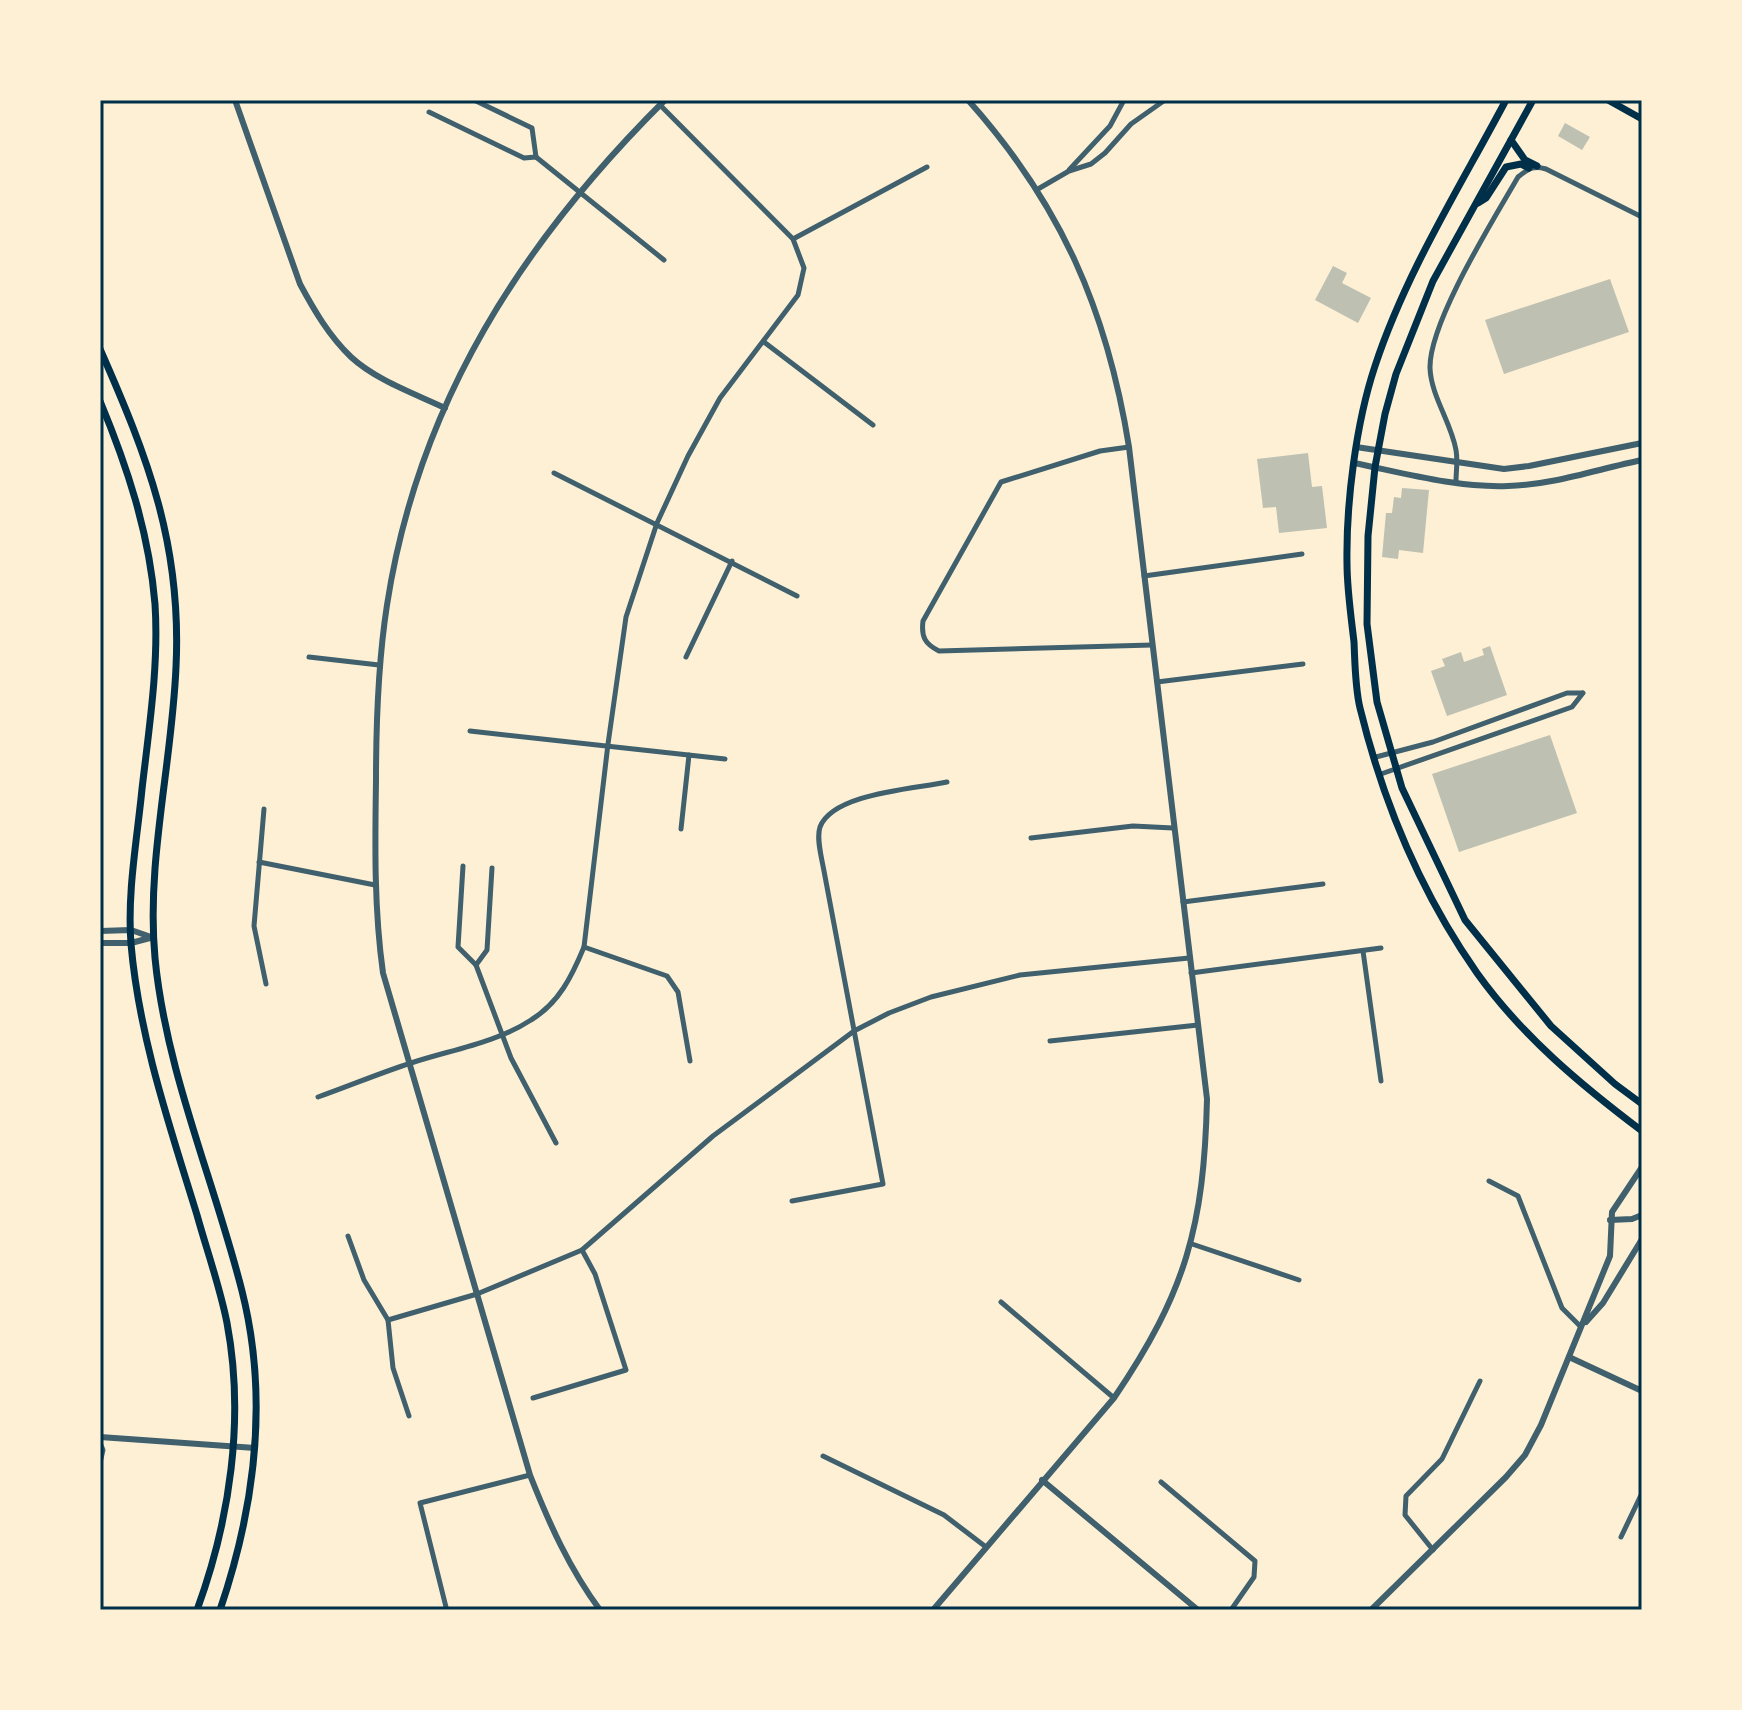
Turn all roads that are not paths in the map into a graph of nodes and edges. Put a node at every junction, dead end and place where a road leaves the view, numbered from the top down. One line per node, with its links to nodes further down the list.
1 (235, 100): 26 (street)
2 (474, 100): 13 (street)
3 (968, 100): 17 (street)
4 (1124, 100): 16 (street)
5 (1165, 100): 16 (street)
6 (1506, 100): 30 (main road)
7 (1533, 100): 12 (main road)
8 (1608, 100): 11 (main road)
9 (662, 102): 18 (street); 21 (street)
10 (429, 112): 13 (street)
11 (1642, 119)
12 (1511, 140): 15 (main road); 19 (main road)
13 (536, 157): 18 (street)
14 (927, 167): 21 (street)
15 (1533, 167): 19 (main road); 20 (street); 34 (street)
16 (1069, 171): 17 (street)
17 (1038, 189): 29 (street)
18 (580, 191): 22 (street); 26 (street)
19 (1476, 204): 31 (main road)
20 (1642, 217)
21 (793, 239): 23 (street)
22 (664, 260)
23 (764, 342): 27 (street); 38 (street)
24 (100, 349): 70 (main road)
25 (100, 401): 68 (main road)
26 (445, 408): 47 (street)
27 (873, 425)
28 (1642, 443): 34 (street)
29 (1129, 447): 41 (street); 43 (street)
30 (1356, 447): 31 (street); 33 (main road)
31 (1377, 451): 34 (street); 35 (main road)
32 (1642, 460): 37 (street)
33 (1354, 463): 35 (street); 53 (main road)
34 (1457, 463): 37 (street)
35 (1375, 467): 37 (street); 51 (main road)
36 (554, 473): 38 (street)
37 (1456, 481)
38 (657, 523): 40 (street); 50 (street)
39 (1302, 554): 41 (street)
40 (732, 561): 42 (street); 45 (street)
41 (1143, 576): 43 (street)
42 (797, 596)
43 (1152, 645): 48 (street)
44 (309, 657): 47 (street)
45 (686, 657)
46 (1303, 664): 48 (street)
47 (379, 665): 66 (street)
48 (1156, 682): 59 (street)
49 (470, 731): 50 (street)
50 (608, 744): 52 (street); 73 (street)
51 (1391, 752): 53 (street); 55 (main road); 55 (street)
52 (689, 755): 54 (street); 60 (street)
53 (1376, 757): 56 (main road)
54 (725, 759)
55 (1396, 768): 56 (street); 88 (main road)
56 (1381, 774): 89 (main road)
57 (947, 782): 81 (street)
58 (264, 809): 62 (street)
59 (1173, 828): 61 (street); 67 (street)
60 (681, 829)
61 (1031, 838)
62 (259, 862): 66 (street); 79 (street)
63 (463, 866): 77 (street)
64 (492, 868): 77 (street)
65 (1323, 884): 67 (street)
66 (375, 885): 85 (street)
67 (1182, 902): 76 (street)
68 (131, 930): 69 (street); 70 (street); 72 (main road)
69 (100, 931)
70 (154, 938): 72 (street); 113 (main road)
71 (100, 943): 72 (street)
72 (131, 943): 112 (main road)
73 (584, 947): 82 (street); 84 (street)
74 (1381, 948): 75 (street)
75 (1363, 951): 78 (street); 86 (street)
76 (1189, 958): 78 (street); 81 (street)
77 (476, 965): 82 (street)
78 (1191, 973): 80 (street)
79 (266, 984)
80 (1198, 1025): 83 (street); 98 (street)
81 (854, 1031): 93 (street); 99 (street)
82 (503, 1035): 85 (street); 90 (street)
83 (1050, 1041)
84 (690, 1061)
85 (408, 1064): 87 (street); 101 (street)
86 (1381, 1081)
87 (318, 1097)
88 (1642, 1104)
89 (1642, 1131)
90 (556, 1143)
91 (1642, 1167): 95 (street)
92 (1489, 1181): 104 (street)
93 (792, 1201)
94 (1642, 1215): 95 (street)
95 (1610, 1220): 104 (street)
96 (348, 1236): 103 (street)
97 (1642, 1239): 104 (street)
98 (1192, 1244): 100 (street); 109 (street)
99 (582, 1250): 101 (street); 108 (street)
100 (1299, 1280)
101 (477, 1294): 103 (street); 116 (street)
102 (1001, 1302): 109 (street)
103 (388, 1320): 110 (street)
104 (1581, 1327): 105 (street)
105 (1569, 1357): 107 (street); 122 (street)
106 (1480, 1381): 122 (street)
107 (1642, 1391)
108 (533, 1398)
109 (1114, 1398): 117 (street)
110 (409, 1416)
111 (100, 1440): 112 (street); 115 (street)
112 (232, 1446): 113 (street); 124 (main road)
113 (255, 1448): 125 (main road)
114 (823, 1456): 121 (street)
115 (100, 1463)
116 (530, 1475): 123 (street); 126 (street)
117 (1042, 1480): 121 (street); 128 (street)
118 (1161, 1482): 129 (street)
119 (1642, 1493): 120 (street)
120 (1621, 1537)
121 (986, 1547): 127 (street)
122 (1433, 1550): 130 (street)
123 (446, 1607)
124 (197, 1610)
125 (220, 1610)
126 (600, 1610)
127 (933, 1610)
128 (1198, 1610)
129 (1231, 1610)
130 (1371, 1610)

